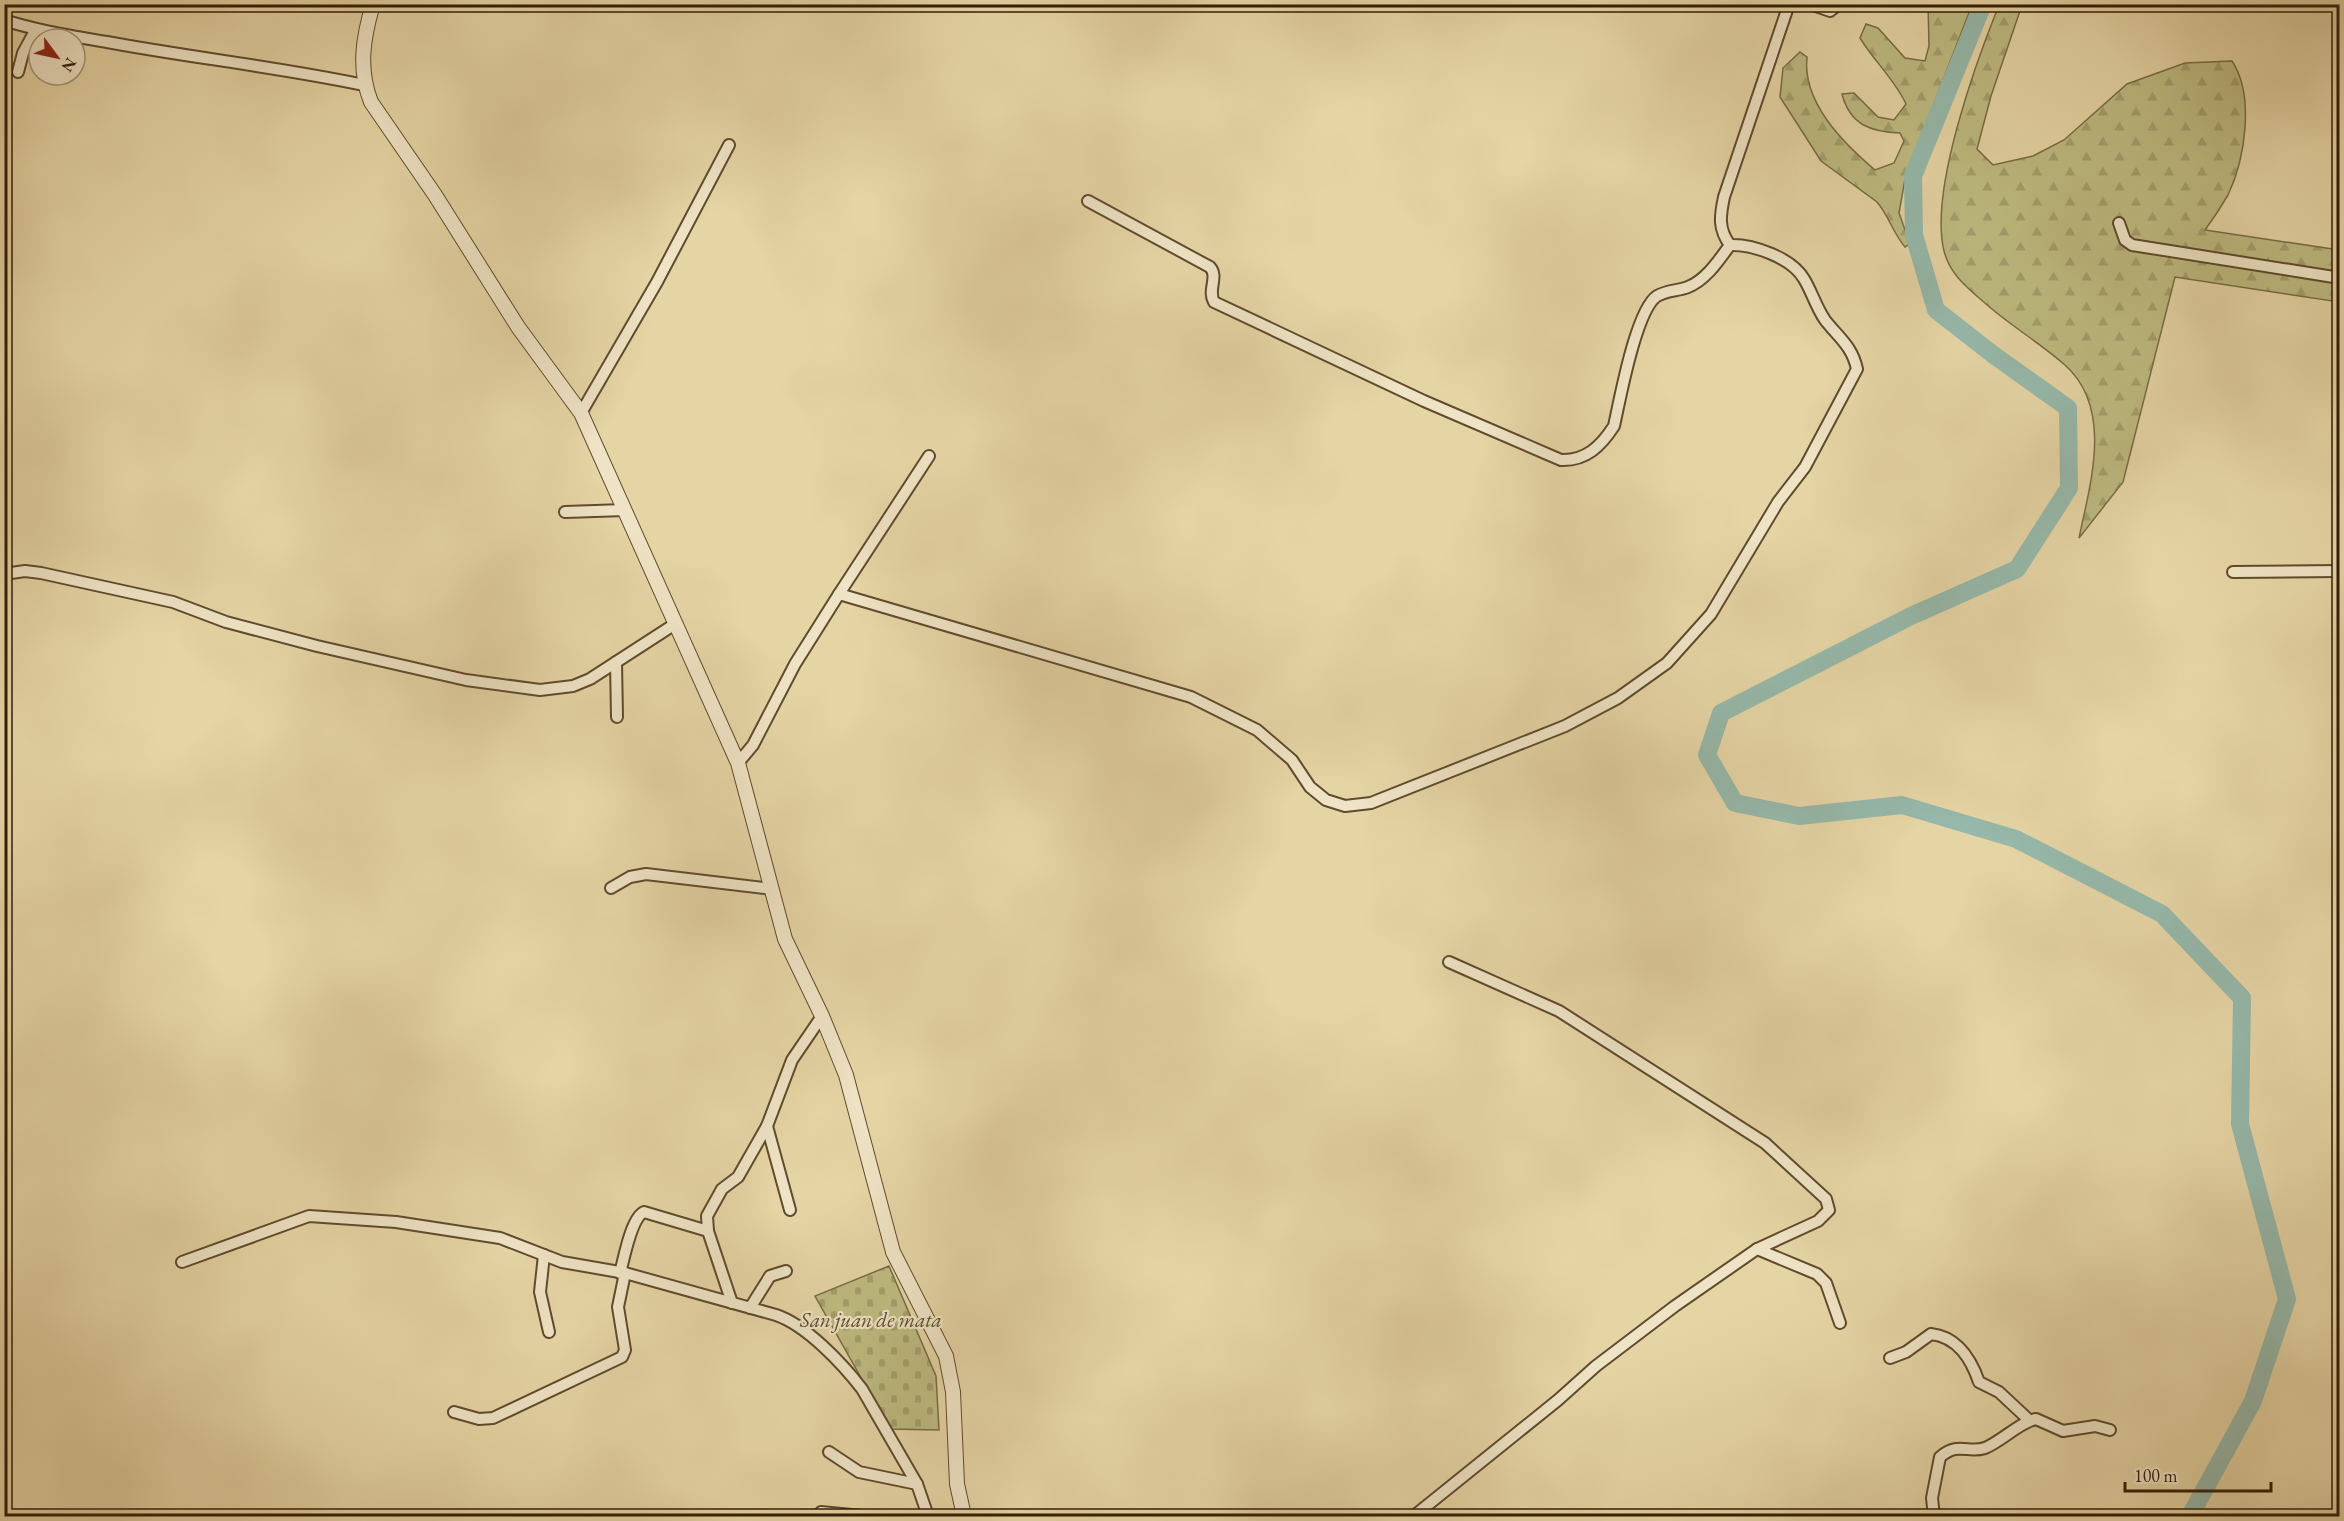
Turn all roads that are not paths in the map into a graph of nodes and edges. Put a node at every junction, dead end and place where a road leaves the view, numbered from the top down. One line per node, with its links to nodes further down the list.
1 (373, 4): 10 (street)
2 (1789, 4): 14 (street)
3 (1810, 4): 4 (street)
4 (1839, 4)
5 (4, 20): 6 (street)
6 (29, 27)
7 (87, 38): 10 (street)
8 (27, 46): 9 (street)
9 (18, 72)
10 (364, 85): 16 (street)
11 (729, 146): 16 (street)
12 (1088, 201): 14 (street)
13 (2119, 223): 15 (street)
14 (1730, 245): 23 (street)
15 (2340, 278)
16 (581, 413): 18 (street)
17 (929, 456): 23 (street)
18 (625, 510): 19 (street); 24 (street)
19 (565, 512)
20 (2340, 571): 21 (street)
21 (2233, 572)
22 (4, 574): 25 (street)
23 (839, 594): 27 (street)
24 (675, 624): 25 (street); 27 (street)
25 (616, 662): 26 (street)
26 (617, 717)
27 (738, 763): 29 (street)
28 (611, 888): 29 (street)
29 (772, 889): 31 (street)
30 (1449, 962): 35 (street)
31 (822, 1016): 32 (street); 53 (street)
32 (767, 1126): 33 (street); 34 (street)
33 (790, 1210)
34 (708, 1231): 39 (street); 40 (street)
35 (1757, 1249): 42 (street); 54 (street)
36 (544, 1255): 37 (street); 39 (street); 43 (street)
37 (182, 1262)
38 (786, 1271): 41 (street)
39 (622, 1273): 40 (street); 45 (street)
40 (732, 1303): 41 (street)
41 (750, 1308): 49 (street)
42 (1840, 1323)
43 (549, 1332)
44 (1890, 1358): 46 (street)
45 (454, 1412)
46 (2030, 1420): 47 (street); 55 (street)
47 (2110, 1430)
48 (829, 1452): 49 (street)
49 (917, 1484): 52 (street)
50 (821, 1512): 51 (street)
51 (862, 1516)
52 (928, 1516)
53 (964, 1516)
54 (1414, 1516)
55 (1934, 1516)

